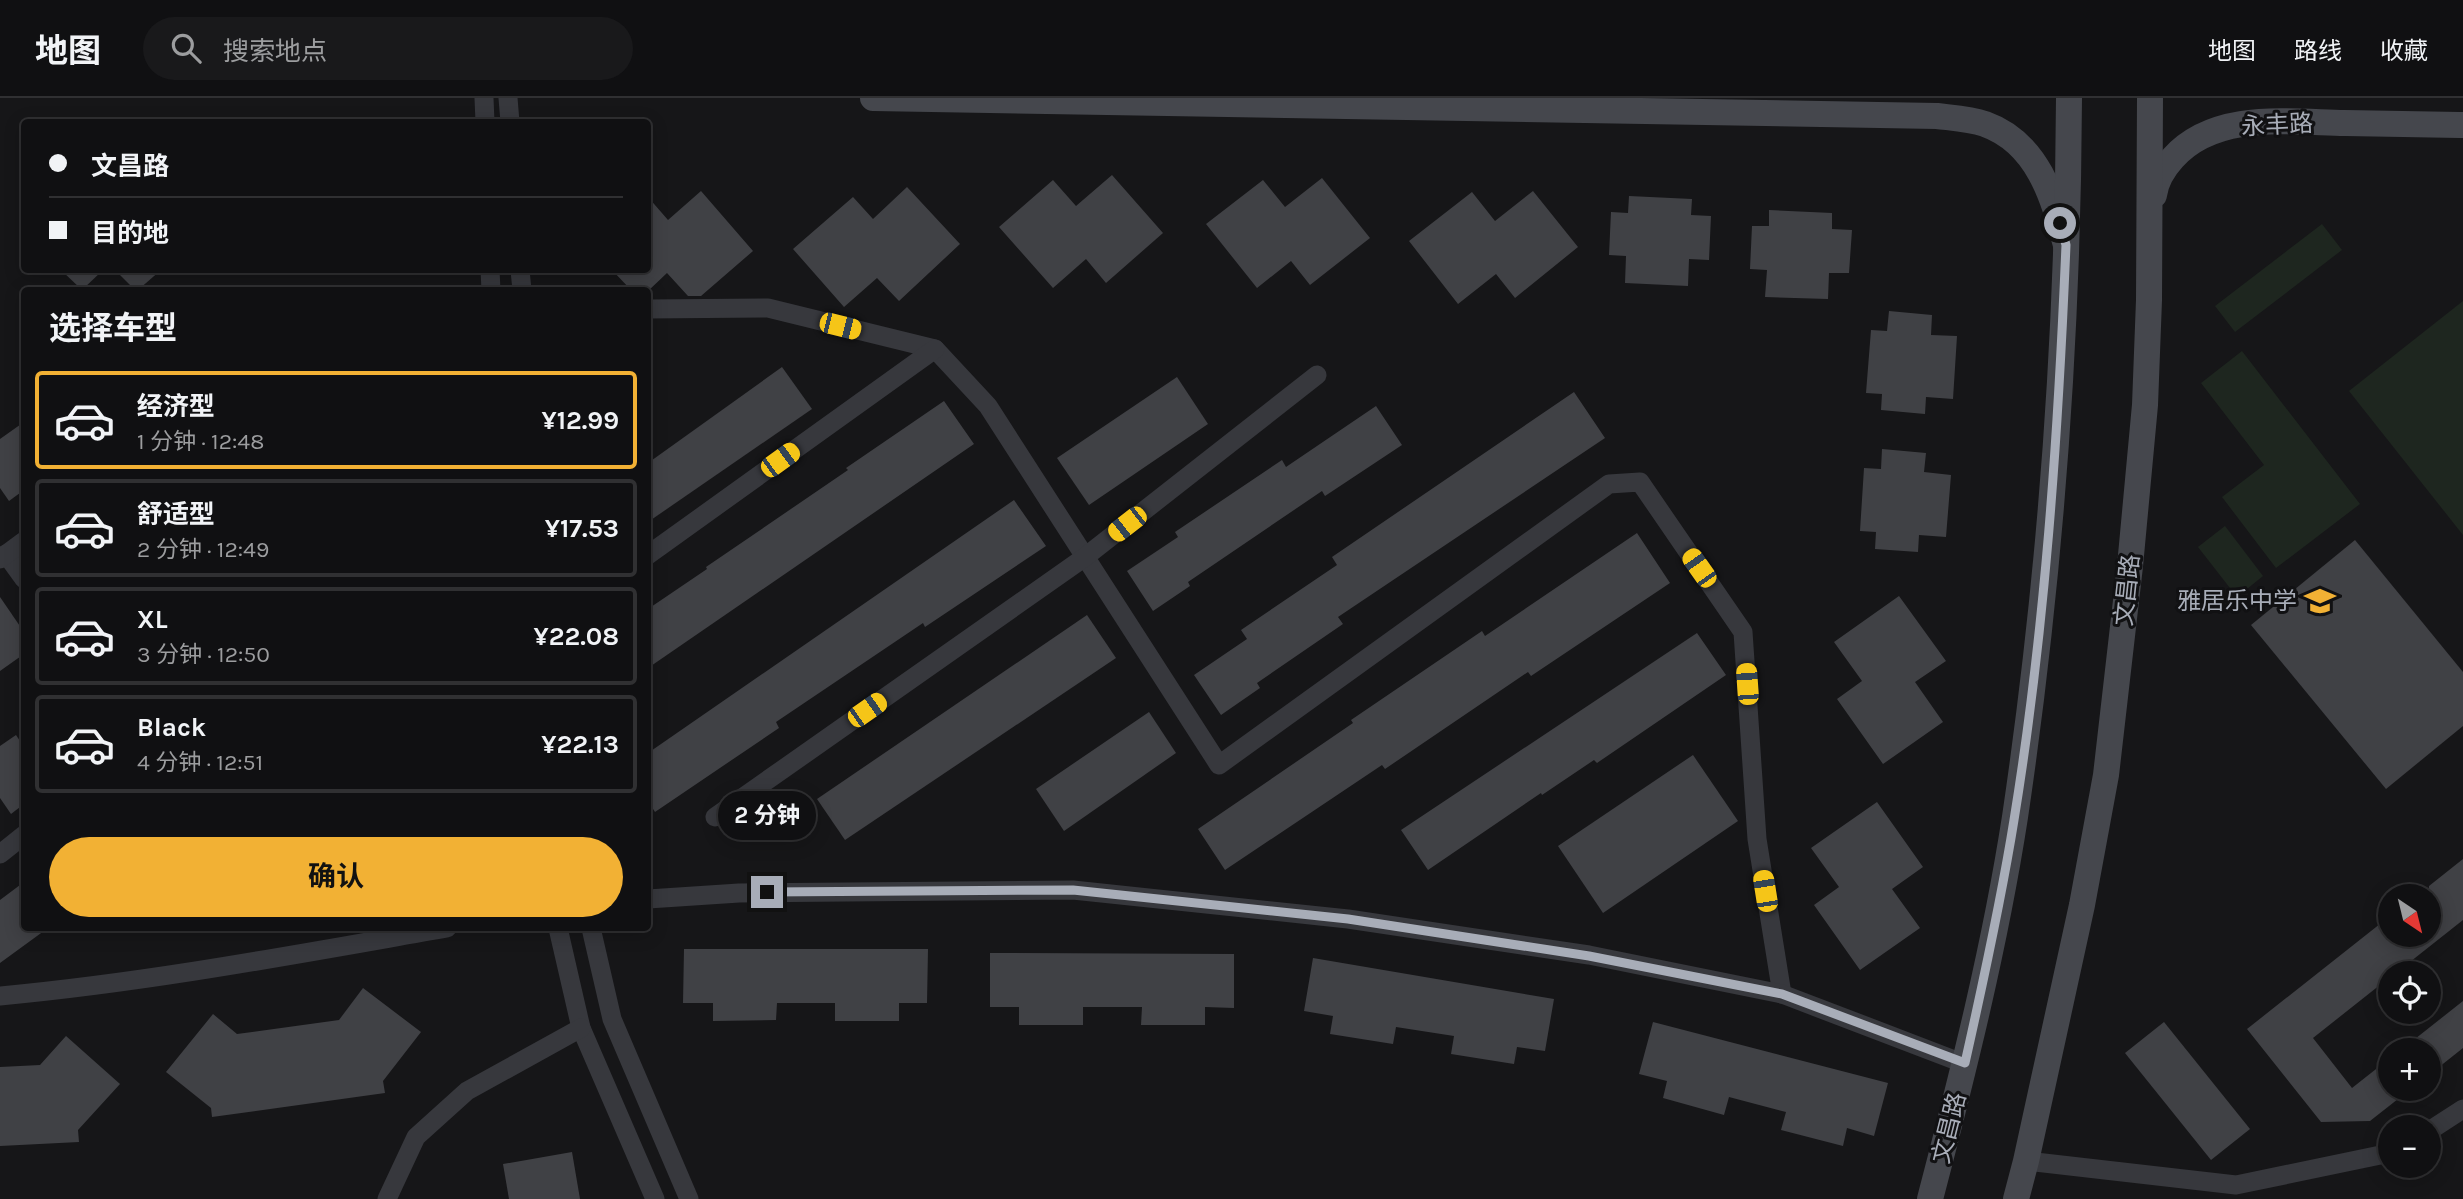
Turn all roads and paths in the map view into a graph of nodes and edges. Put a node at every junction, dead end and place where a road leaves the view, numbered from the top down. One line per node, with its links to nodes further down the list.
1 (484, 98): 6 (street)
2 (508, 98): 7 (street)
3 (873, 98): 10 (street)
4 (2069, 98): 10 (street, 文昌路)
5 (2150, 98): 9 (street, 文昌路)
6 (485, 119)
7 (510, 119)
8 (2463, 125): 9 (street, 永丰路)
9 (2149, 225): 33 (street, 文昌路)
10 (2066, 245): 29 (street, 文昌路)
11 (651, 309): 12 (street)
12 (936, 349): 15 (street); 17 (street)
13 (1317, 375): 17 (street)
14 (21, 543): 16 (street)
15 (651, 553)
16 (3, 557): 18 (street)
17 (1085, 557): 19 (street); 26 (street)
18 (21, 576)
19 (715, 817)
20 (21, 837): 21 (street)
21 (0, 854)
22 (651, 900): 26 (street)
23 (430, 931): 27 (street)
24 (559, 931): 28 (street)
25 (592, 931): 36 (street)
26 (1782, 994): 29 (street)
27 (0, 996)
28 (581, 1028): 34 (street); 35 (street)
29 (1965, 1063): 37 (street, 文昌路)
30 (2463, 1109): 31 (street)
31 (2441, 1123)
32 (2378, 1155): 33 (street)
33 (2026, 1161): 38 (street, 文昌路)
34 (387, 1199)
35 (655, 1199)
36 (689, 1199)
37 (1930, 1199)
38 (2015, 1199)

